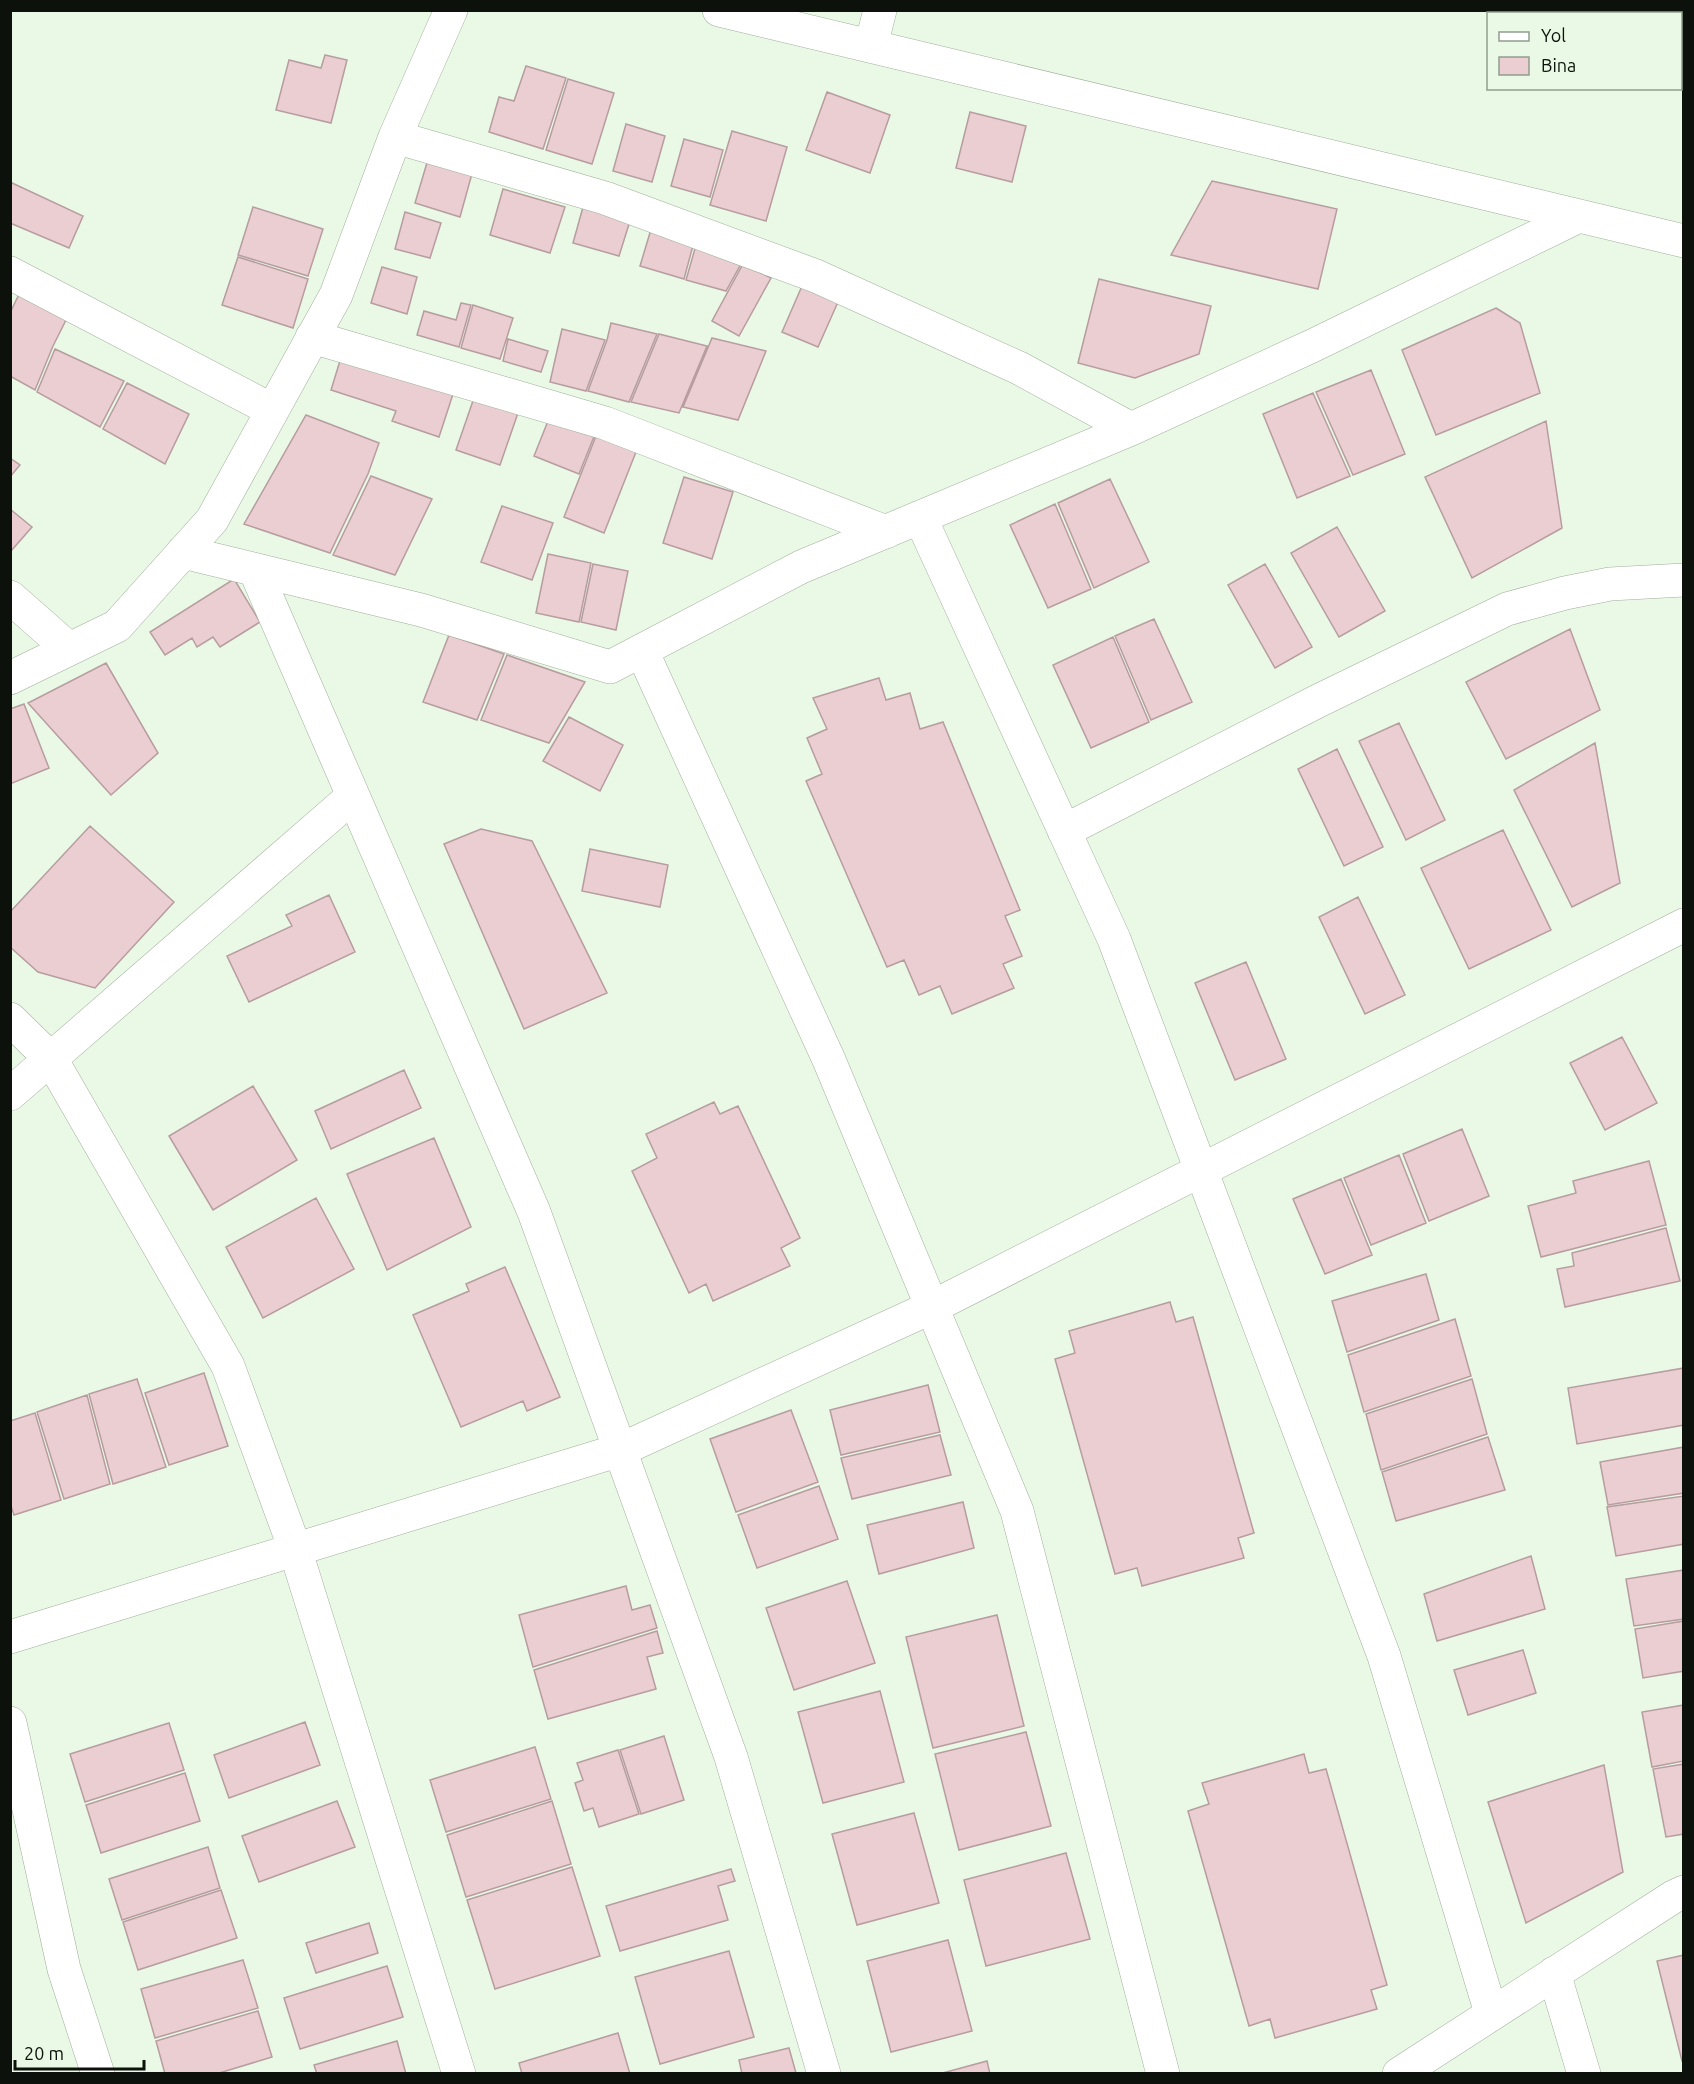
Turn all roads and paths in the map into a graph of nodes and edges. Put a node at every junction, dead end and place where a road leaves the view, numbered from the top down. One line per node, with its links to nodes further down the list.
1 (451, 10): 5 (street)
2 (719, 10): 4 (street)
3 (879, 10): 4 (street)
4 (871, 46): 6 (street)
5 (395, 137): 9 (street); 11 (street)
6 (1577, 216): 7 (street); 11 (street)
7 (1683, 241)
8 (10, 273): 10 (street)
9 (312, 337): 10 (street); 13 (street)
10 (272, 410): 14 (street)
11 (1131, 429): 12 (street)
12 (920, 517): 13 (street); 22 (street)
13 (886, 532): 19 (street)
14 (183, 552): 15 (street); 18 (street)
15 (255, 570): 19 (street); 21 (street)
16 (1683, 580): 22 (street)
17 (10, 597): 18 (street)
18 (69, 649): 20 (street)
19 (642, 651): 28 (street)
20 (10, 678)
21 (353, 796): 25 (street); 29 (street)
22 (1064, 831): 27 (street)
23 (1683, 925): 27 (street)
24 (10, 1019): 25 (street)
25 (51, 1059): 26 (street); 30 (street)
26 (10, 1094)
27 (1201, 1169): 28 (street); 35 (street)
28 (932, 1307): 29 (street); 39 (street)
29 (620, 1450): 30 (street); 38 (street)
30 (295, 1549): 31 (street); 37 (street)
31 (10, 1636)
32 (10, 1723): 36 (street)
33 (1683, 1892): 34 (street)
34 (1554, 1973): 35 (street); 41 (street)
35 (1491, 2013): 40 (street)
36 (98, 2073)
37 (459, 2073)
38 (824, 2073)
39 (1163, 2073)
40 (1399, 2073)
41 (1584, 2073)

